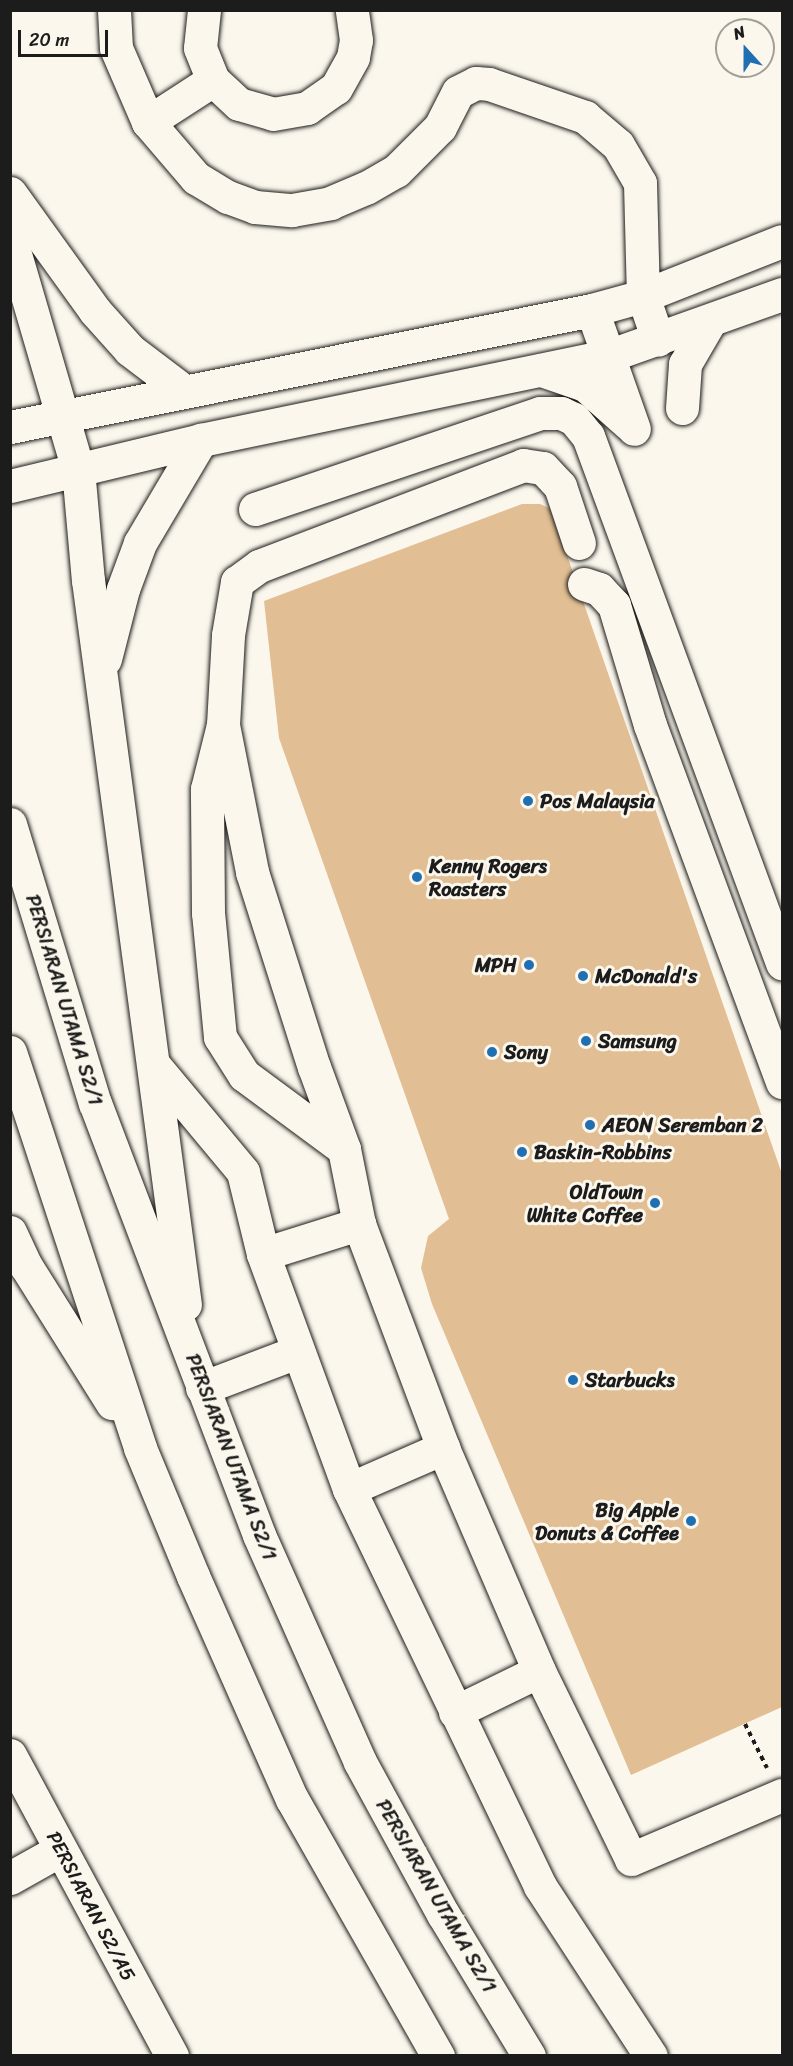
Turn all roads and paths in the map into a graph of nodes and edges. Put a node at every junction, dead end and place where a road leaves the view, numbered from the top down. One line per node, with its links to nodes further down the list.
1 (114, 10): 5 (main road)
2 (204, 10): 4 (main road)
3 (352, 10): 4 (main road)
4 (213, 80): 5 (main road)
5 (147, 122): 10 (main road)
6 (10, 193): 16 (main road)
7 (10, 237): 18 (main road)
8 (783, 241): 10 (main road)
9 (783, 294): 12 (main road)
10 (643, 296): 11 (main road); 13 (main road)
11 (592, 310): 14 (main road); 16 (main road)
12 (710, 321): 13 (main road); 17 (main road)
13 (658, 340): 14 (main road)
14 (608, 356): 15 (main road); 15 (main road)
15 (538, 370): 20 (main road)
16 (184, 391): 18 (main road)
17 (682, 408)
18 (65, 414): 19 (main road); 21 (main road)
19 (10, 427)
20 (201, 440): 21 (main road); 26 (main road)
21 (78, 469): 22 (main road); 26 (main road)
22 (10, 486)
23 (255, 509): 31 (main road)
24 (579, 543): 27 (main road)
25 (584, 584): 34 (main road)
26 (101, 675): 33 (main road)
27 (223, 725): 29 (main road); 30 (main road)
28 (10, 824): 40 (main road, PERSIARAN UTAMA S2/1)
29 (252, 872): 30 (main road); 35 (main road)
30 (208, 875): 35 (main road)
31 (783, 963)
32 (10, 1052): 41 (main road)
33 (154, 1065): 38 (main road); 40 (main road)
34 (783, 1082)
35 (345, 1149): 36 (main road)
36 (359, 1224): 38 (main road); 42 (main road)
37 (10, 1232): 41 (main road)
38 (262, 1254): 39 (main road)
39 (297, 1352): 40 (main road); 43 (main road)
40 (197, 1373): 53 (main road, PERSIARAN UTAMA S2/1)
41 (140, 1448): 52 (main road)
42 (443, 1448): 43 (main road); 44 (main road)
43 (349, 1489): 45 (main road)
44 (539, 1671): 45 (main road); 48 (main road)
45 (454, 1712): 54 (main road)
46 (745, 1724): 48 (path)
47 (10, 1755): 49 (main road, PERSIARAN S2/A5)
48 (782, 1795)
49 (60, 1851): 50 (main road); 51 (main road, PERSIARAN S2/A5)
50 (10, 1878)
51 (172, 2055)
52 (438, 2055)
53 (529, 2055)
54 (651, 2055)

